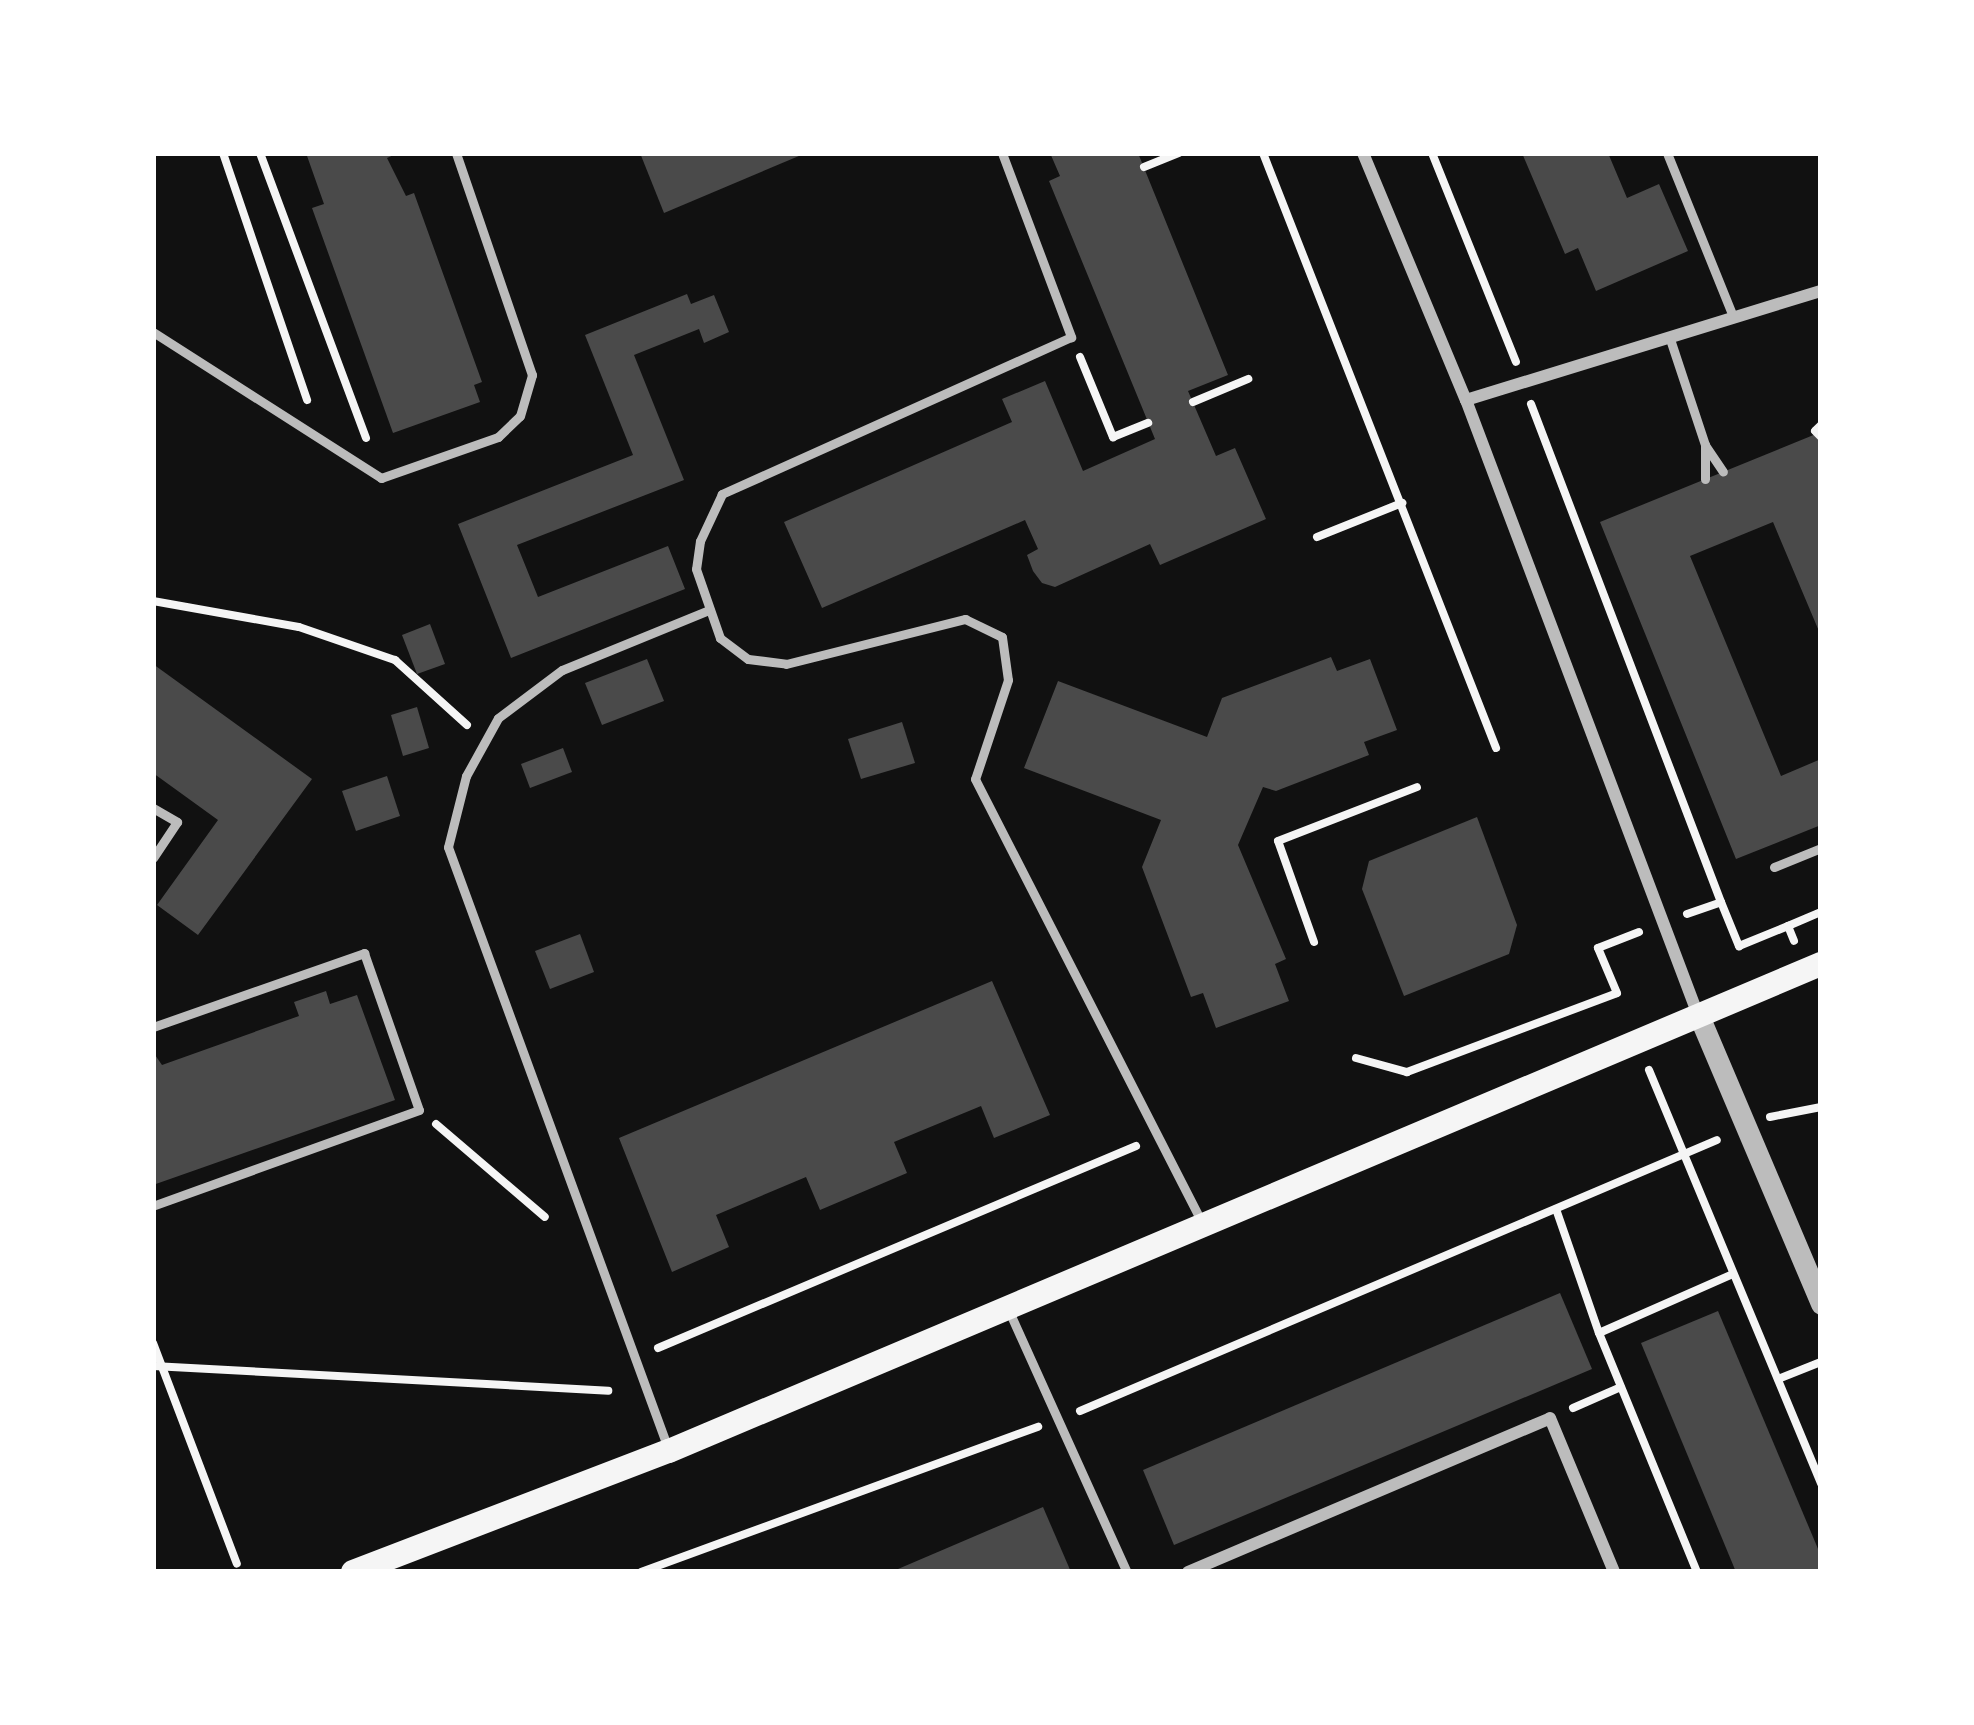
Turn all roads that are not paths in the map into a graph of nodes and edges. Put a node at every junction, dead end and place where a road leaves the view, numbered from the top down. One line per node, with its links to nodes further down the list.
1 (456, 153): 7 (lane)
2 (1002, 153): 13 (lane)
3 (1363, 153): 9 (street)
4 (1667, 153): 6 (lane)
5 (1821, 291): 6 (street)
6 (1732, 314): 8 (street)
7 (153, 332)
8 (1669, 336): 9 (street); 10 (lane)
9 (1466, 400): 19 (street)
10 (1705, 445): 11 (lane); 12 (lane)
11 (1723, 472)
12 (1705, 479)
13 (709, 610): 22 (lane); 25 (lane)
14 (153, 808): 16 (lane)
15 (1821, 848): 17 (lane)
16 (153, 858)
17 (1774, 868)
18 (1813, 967): 19 (main road)
19 (1699, 1016): 22 (main road); 23 (street)
20 (153, 1027): 21 (lane)
21 (153, 1206)
22 (1204, 1226): 24 (main road)
23 (1821, 1304)
24 (1008, 1308): 25 (main road); 27 (lane)
25 (669, 1450): 26 (main road)
26 (352, 1572)
27 (1127, 1572)
28 (1188, 1572): 29 (street)
29 (1614, 1572)

